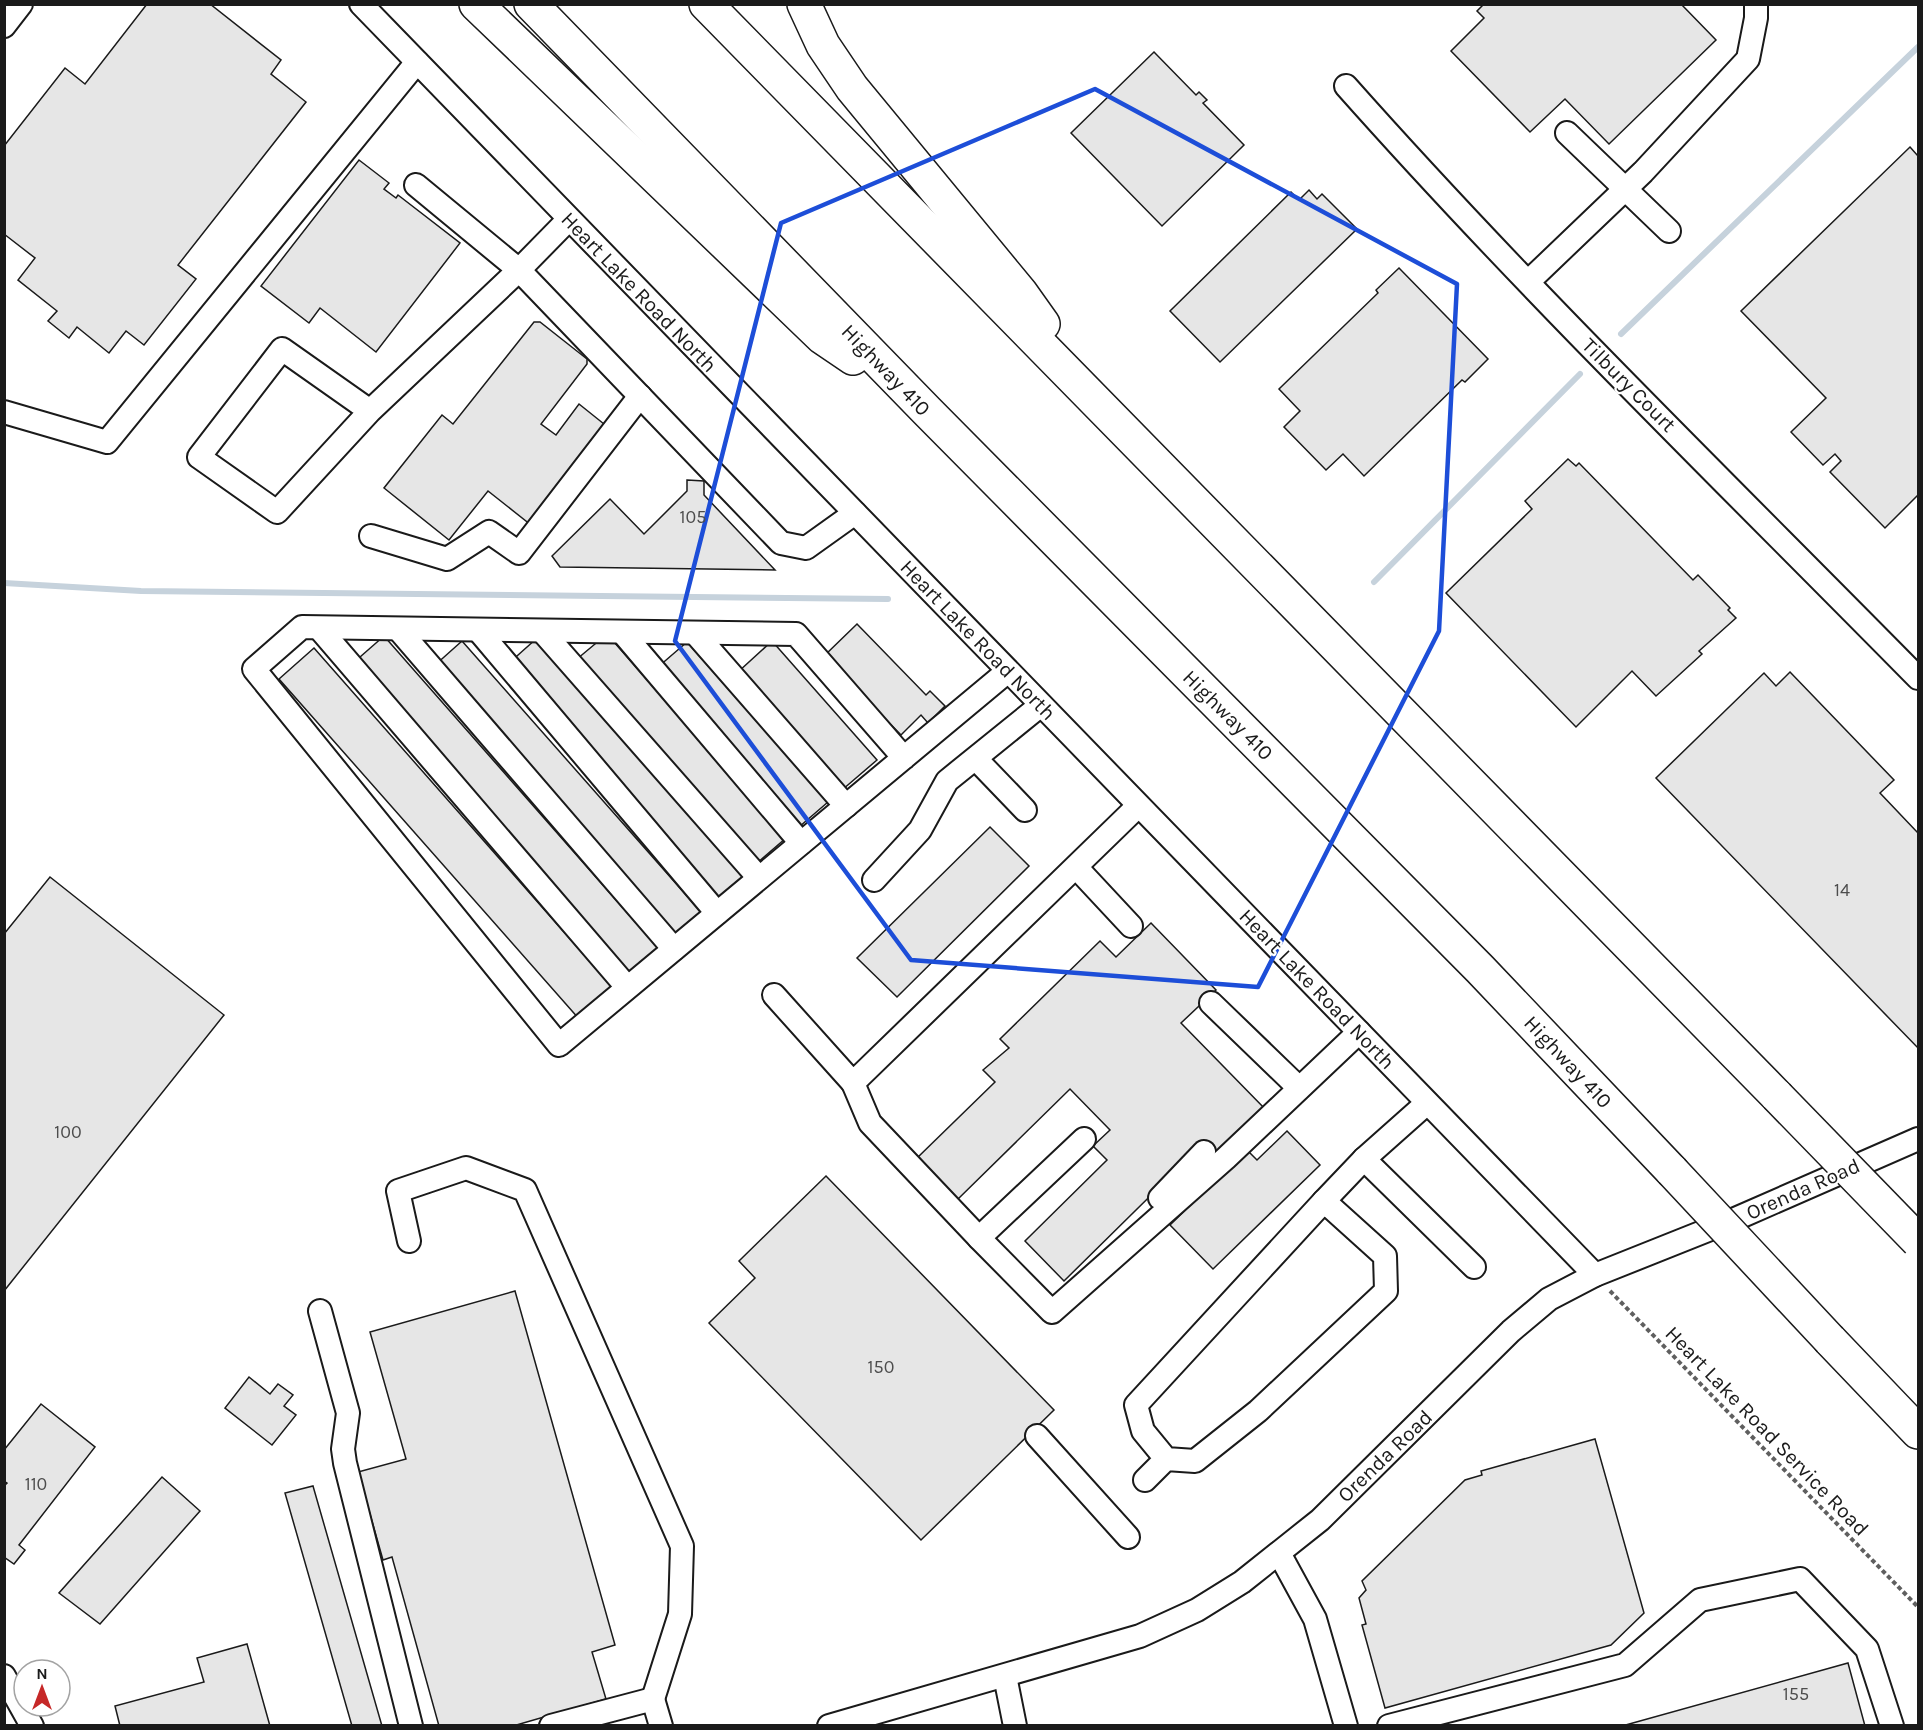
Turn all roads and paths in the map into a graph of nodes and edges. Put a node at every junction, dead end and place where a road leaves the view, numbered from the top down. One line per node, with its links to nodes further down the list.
1 (21, 4): 8 (street)
2 (361, 4): 9 (street, Heart Lake Road North)
3 (476, 4): 21 (highway)
4 (531, 4): 21 (highway, Highway 410)
5 (706, 4): 19 (highway)
6 (804, 4): 19 (highway)
7 (1756, 4): 13 (street)
8 (4, 26)
9 (417, 62): 14 (street, Heart Lake Road North); 22 (street)
10 (1346, 86): 17 (street, Tilbury Court)
11 (1568, 133): 13 (street)
12 (416, 185): 16 (street)
13 (1626, 188): 15 (street); 17 (street)
14 (568, 220): 16 (street); 23 (street, Heart Lake Road North)
15 (1669, 231)
16 (519, 270): 18 (street); 20 (street)
17 (1528, 282): 32 (street, Tilbury Court)
18 (640, 396): 23 (street); 24 (street)
19 (1095, 400): 61 (highway, bridge)
20 (370, 411): 20 (street)
21 (927, 411): 65 (highway, Highway 410, bridge)
22 (4, 412)
23 (855, 513): 31 (street, Heart Lake Road North)
24 (371, 536)
25 (319, 628): 26 (street); 46 (street); 46 (street)
26 (399, 630): 27 (street); 45 (street)
27 (478, 630): 28 (street); 43 (street)
28 (542, 631): 29 (street); 41 (street)
29 (622, 632): 30 (street); 39 (street)
30 (695, 633): 34 (street); 36 (street)
31 (1008, 671): 33 (street, Heart Lake Road North); 34 (street)
32 (1918, 678)
33 (1041, 705): 35 (street); 37 (street, Heart Lake Road North)
34 (904, 758): 36 (street)
35 (976, 759): 38 (street); 42 (street)
36 (846, 806): 39 (street)
37 (1138, 806): 40 (street); 49 (street, Heart Lake Road North)
38 (1025, 810)
39 (801, 843): 41 (street)
40 (1076, 867): 44 (street); 50 (street)
41 (759, 878): 43 (street)
42 (874, 880)
43 (717, 913): 45 (street)
44 (1131, 927)
45 (674, 948): 46 (street)
46 (627, 987)
47 (774, 995): 50 (street)
48 (1210, 1003): 51 (street)
49 (1359, 1032): 51 (street); 52 (street, Heart Lake Road North)
50 (853, 1083): 59 (street)
51 (1299, 1088): 58 (street)
52 (1427, 1103): 56 (street); 63 (street, Heart Lake Road North)
53 (1918, 1138): 63 (street, Orenda Road)
54 (1084, 1139): 59 (street)
55 (1204, 1152): 58 (street)
56 (1364, 1159): 57 (street); 62 (street)
57 (1324, 1201): 67 (street); 67 (street)
58 (1140, 1232): 59 (street)
59 (979, 1238)
60 (409, 1241): 74 (street)
61 (1918, 1241)
62 (1474, 1267)
63 (1594, 1275): 70 (street, Orenda Road); 71 (path, Heart Lake Road Service Road)
64 (320, 1311): 76 (street)
65 (1918, 1432)
66 (1037, 1436): 69 (street)
67 (1166, 1460): 68 (street)
68 (1145, 1480)
69 (1128, 1537)
70 (1279, 1553): 72 (street, Orenda Road); 81 (street)
71 (1918, 1607)
72 (1005, 1676): 79 (street, Orenda Road); 80 (street)
73 (5, 1678): 75 (street)
74 (653, 1699): 77 (street); 78 (street)
75 (32, 1725)
76 (411, 1725)
77 (551, 1725)
78 (661, 1725)
79 (828, 1725)
80 (1015, 1725)
81 (1346, 1725)
82 (1389, 1725): 83 (street)
83 (1892, 1725)

